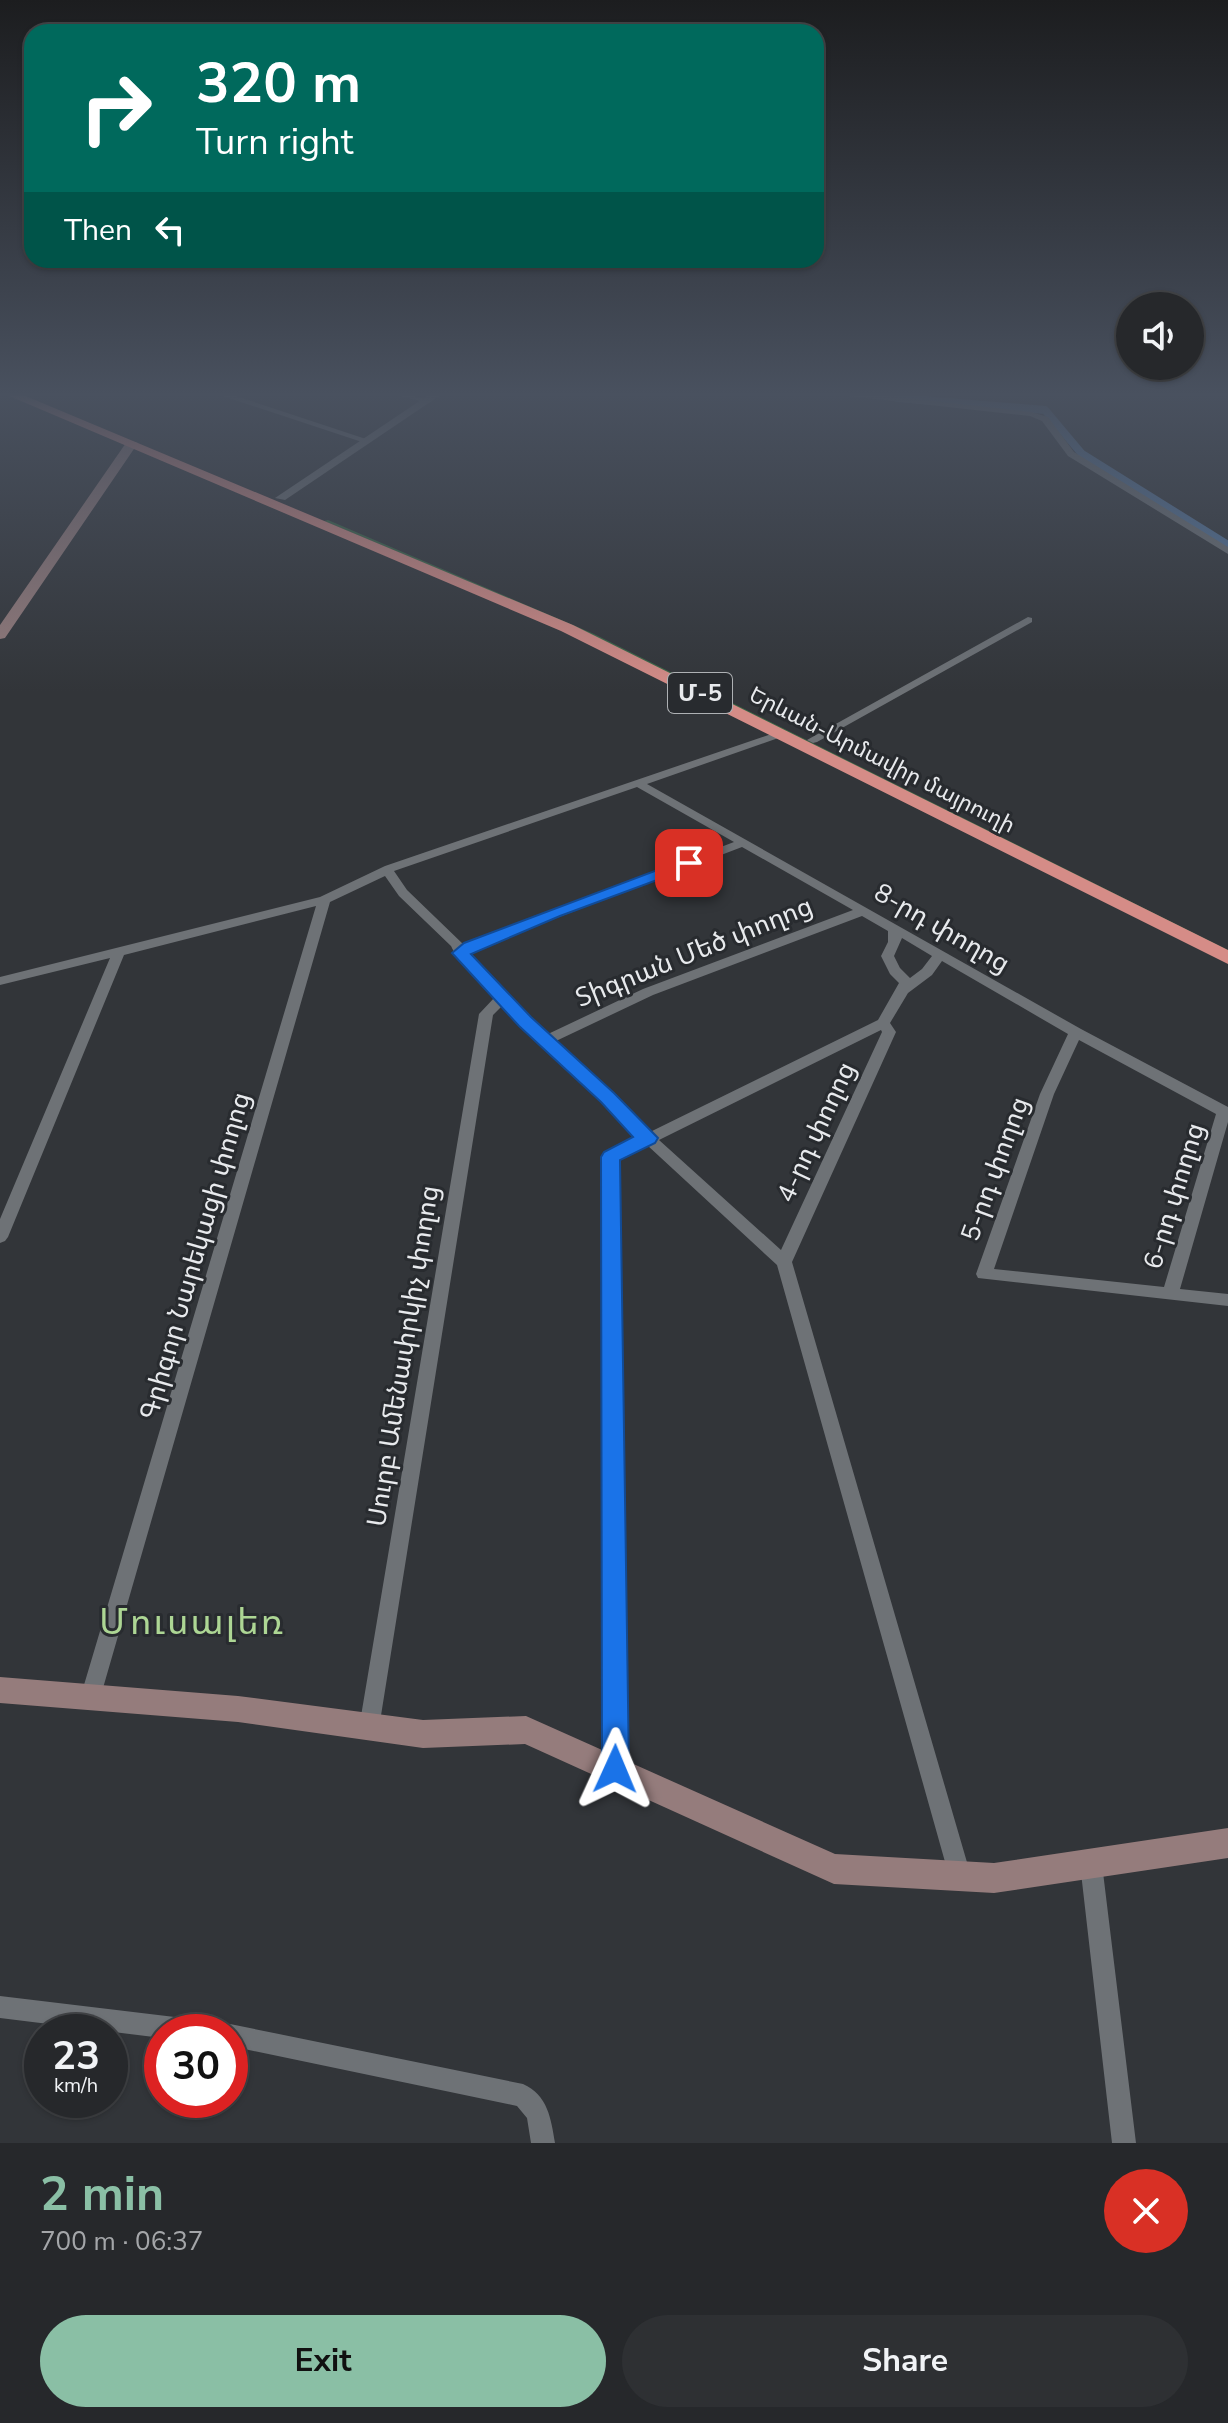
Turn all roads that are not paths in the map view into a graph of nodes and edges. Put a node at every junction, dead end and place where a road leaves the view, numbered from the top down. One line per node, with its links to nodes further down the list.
1 (98, 492): 9 (main road)
2 (256, 492): 6 (highway, Մ-5)
3 (260, 492): 6 (highway, Մ-5)
4 (319, 492): 6 (street)
5 (1133, 492): 7 (street)
6 (302, 510): 10 (highway, Երևան-Արմավիր մայրուղի / Մ-5); 11 (highway, Երևան-Արմավիր մայրուղի / Մ-5)
7 (1228, 551)
8 (1028, 620): 11 (street)
9 (0, 635)
10 (780, 734): 12 (street); 15 (highway, Երևան-Արմավիր մայրուղի / Մ-5)
11 (813, 740): 15 (highway, Երևան-Արմավիր մայրուղի / Մ-5)
12 (638, 783): 13 (street, 8-րդ փողոց); 14 (street)
13 (743, 843): 17 (street, 8-րդ փողոց); 21 (street)
14 (388, 869): 16 (street); 21 (street)
15 (1108, 892): 19 (highway, Մ-5); 23 (highway, Մ-5)
16 (324, 900): 20 (street); 37 (street, Գրիգոր Նարեկացի փողոց)
17 (863, 911): 18 (street, 8-րդ փողոց); 29 (street, Տիգրան Մեծ փողոց)
18 (894, 928): 22 (street, 8-րդ փողոց); 25 (street)
19 (1228, 945)
20 (119, 952): 24 (street); 32 (street)
21 (461, 953): 26 (street)
22 (940, 955): 25 (street); 28 (street, 8-րդ փողոց)
23 (1228, 958)
24 (0, 981)
25 (903, 990): 27 (street)
26 (502, 998): 29 (street); 38 (street, Սուրբ Ամենափրկիչ փողոց)
27 (883, 1023): 31 (street); 33 (street, 4-րդ փողոց)
28 (1076, 1032): 30 (street, 8-րդ փողոց); 34 (street, 5-րդ փողոց)
29 (545, 1041): 31 (street)
30 (1226, 1112): 34 (street, 6-րդ փողոց)
31 (648, 1138): 33 (street); 39 (street)
32 (0, 1237)
33 (784, 1262): 42 (street)
34 (1170, 1294): 35 (street, 5-րդ փողոց)
35 (1228, 1300)
36 (0, 1690): 37 (main road)
37 (91, 1695): 38 (main road)
38 (369, 1728): 39 (main road)
39 (615, 1769): 42 (main road)
40 (1228, 1843): 41 (main road)
41 (1091, 1864): 42 (main road); 47 (street)
42 (960, 1876)
43 (0, 2007): 44 (street)
44 (144, 2024)
45 (248, 2039): 46 (street)
46 (543, 2143)
47 (1124, 2143)

